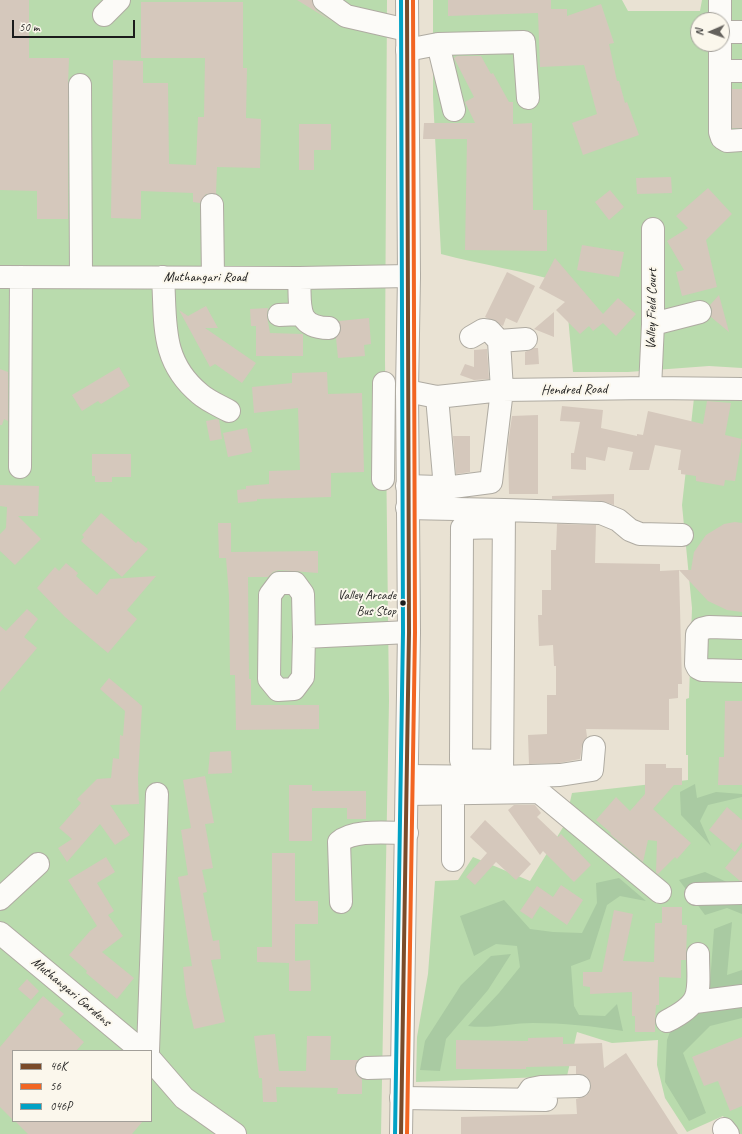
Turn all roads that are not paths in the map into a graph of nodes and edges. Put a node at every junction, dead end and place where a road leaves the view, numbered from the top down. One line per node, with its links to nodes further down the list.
1 (324, 0): 7 (street)
2 (407, 0): 7 (street)
3 (720, 0): 4 (street)
4 (720, 12)
5 (730, 32): 6 (street)
6 (742, 32)
7 (407, 40): 8 (street); 18 (street)
8 (438, 44): 13 (street); 14 (street)
9 (720, 52): 10 (street)
10 (720, 71): 11 (street); 15 (street)
11 (742, 71)
12 (80, 85): 20 (street)
13 (528, 98)
14 (454, 110)
15 (742, 140)
16 (212, 205): 22 (street)
17 (653, 229): 27 (street, Valley Field Court)
18 (409, 276): 23 (street, Muthangari Road); 36 (street)
19 (10, 277): 20 (street, Muthangari Road); 41 (street)
20 (81, 277): 21 (street, Muthangari Road)
21 (163, 277): 22 (street, Muthangari Road); 38 (street)
22 (213, 277): 23 (street, Muthangari Road)
23 (299, 278): 25 (street)
24 (700, 312): 27 (street)
25 (301, 314): 26 (street); 28 (street)
26 (279, 315)
27 (653, 324): 33 (street, Valley Field Court)
28 (330, 328)
29 (471, 337): 31 (street)
30 (526, 339): 31 (street)
31 (498, 341): 35 (street)
32 (384, 383): 40 (street)
33 (650, 388): 34 (street, Hendred Road); 35 (street, Hendred Road)
34 (742, 389)
35 (502, 390): 37 (street, Hendred Road); 44 (street)
36 (406, 391): 37 (street, Hendred Road); 39 (street)
37 (437, 397): 44 (street)
38 (229, 411)
39 (407, 421): 40 (street); 43 (street)
40 (384, 425): 42 (street)
41 (20, 467)
42 (383, 479)
43 (407, 486): 44 (street); 45 (street)
44 (445, 488)
45 (407, 515): 46 (street); 50 (street)
46 (462, 520): 47 (street); 55 (street)
47 (503, 520): 48 (street); 54 (street)
48 (682, 535)
49 (742, 628): 52 (street)
50 (409, 632): 51 (street); 56 (street)
51 (304, 637)
52 (742, 671)
53 (594, 747): 54 (street)
54 (502, 769): 55 (street)
55 (458, 776): 56 (street); 59 (street); 61 (street)
56 (408, 785): 58 (street)
57 (158, 794): 72 (street)
58 (407, 833): 65 (street); 74 (street)
59 (453, 860)
60 (38, 864): 64 (street)
61 (660, 892)
62 (742, 893): 63 (street)
63 (696, 894)
64 (0, 899)
65 (341, 902)
66 (0, 933): 71 (street, Muthangari Gardens)
67 (698, 954): 69 (street)
68 (742, 996): 69 (street)
69 (695, 1002): 70 (street)
70 (667, 1021)
71 (141, 1050)
72 (148, 1050)
73 (152, 1061): 78 (street)
74 (402, 1067): 75 (street); 77 (street)
75 (367, 1068)
76 (579, 1086): 77 (street)
77 (401, 1098): 79 (street)
78 (235, 1134)
79 (401, 1134)

